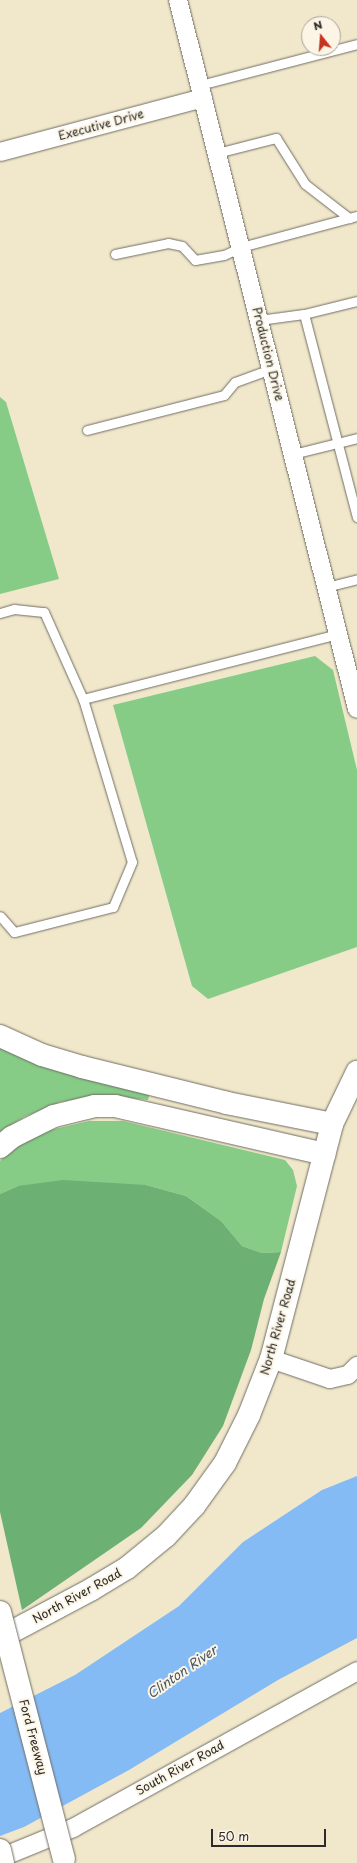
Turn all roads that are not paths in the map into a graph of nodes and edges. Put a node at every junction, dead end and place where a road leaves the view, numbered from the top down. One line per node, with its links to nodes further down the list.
1 (178, 0): 3 (street, Production Drive)
2 (357, 44): 3 (lane)
3 (201, 92): 4 (street, Executive Drive); 5 (street, Production Drive)
4 (0, 152)
5 (217, 152): 6 (lane); 7 (street, Production Drive)
6 (353, 217): 7 (lane)
7 (241, 247): 8 (lane); 11 (street, Production Drive)
8 (114, 254)
9 (357, 301): 10 (lane)
10 (304, 314): 11 (lane); 15 (lane)
11 (259, 320): 12 (street, Production Drive)
12 (271, 369): 13 (lane); 16 (street, Production Drive)
13 (87, 430)
14 (357, 438): 15 (lane)
15 (339, 442): 16 (lane); 17 (lane)
16 (293, 454): 19 (street, Production Drive)
17 (357, 517)
18 (357, 579): 19 (lane)
19 (326, 587): 21 (street, Production Drive)
20 (0, 613): 22 (lane)
21 (338, 634): 22 (lane); 23 (street, Production Drive)
22 (83, 699): 24 (lane)
23 (357, 709)
24 (0, 916)
25 (0, 1036): 27 (main road)
26 (357, 1072): 27 (main road, North River Road)
27 (332, 1124): 29 (main road, North River Road)
28 (0, 1147): 29 (main road)
29 (325, 1154): 30 (main road, North River Road)
30 (271, 1359): 31 (street); 33 (main road, North River Road)
31 (357, 1366)
32 (0, 1612): 37 (main road, Ford Freeway, bridge)
33 (0, 1638)
34 (357, 1671): 36 (street, South River Road)
35 (0, 1850): 38 (main road, bridge)
36 (0, 1858)
37 (65, 1861)
38 (3, 1863)

